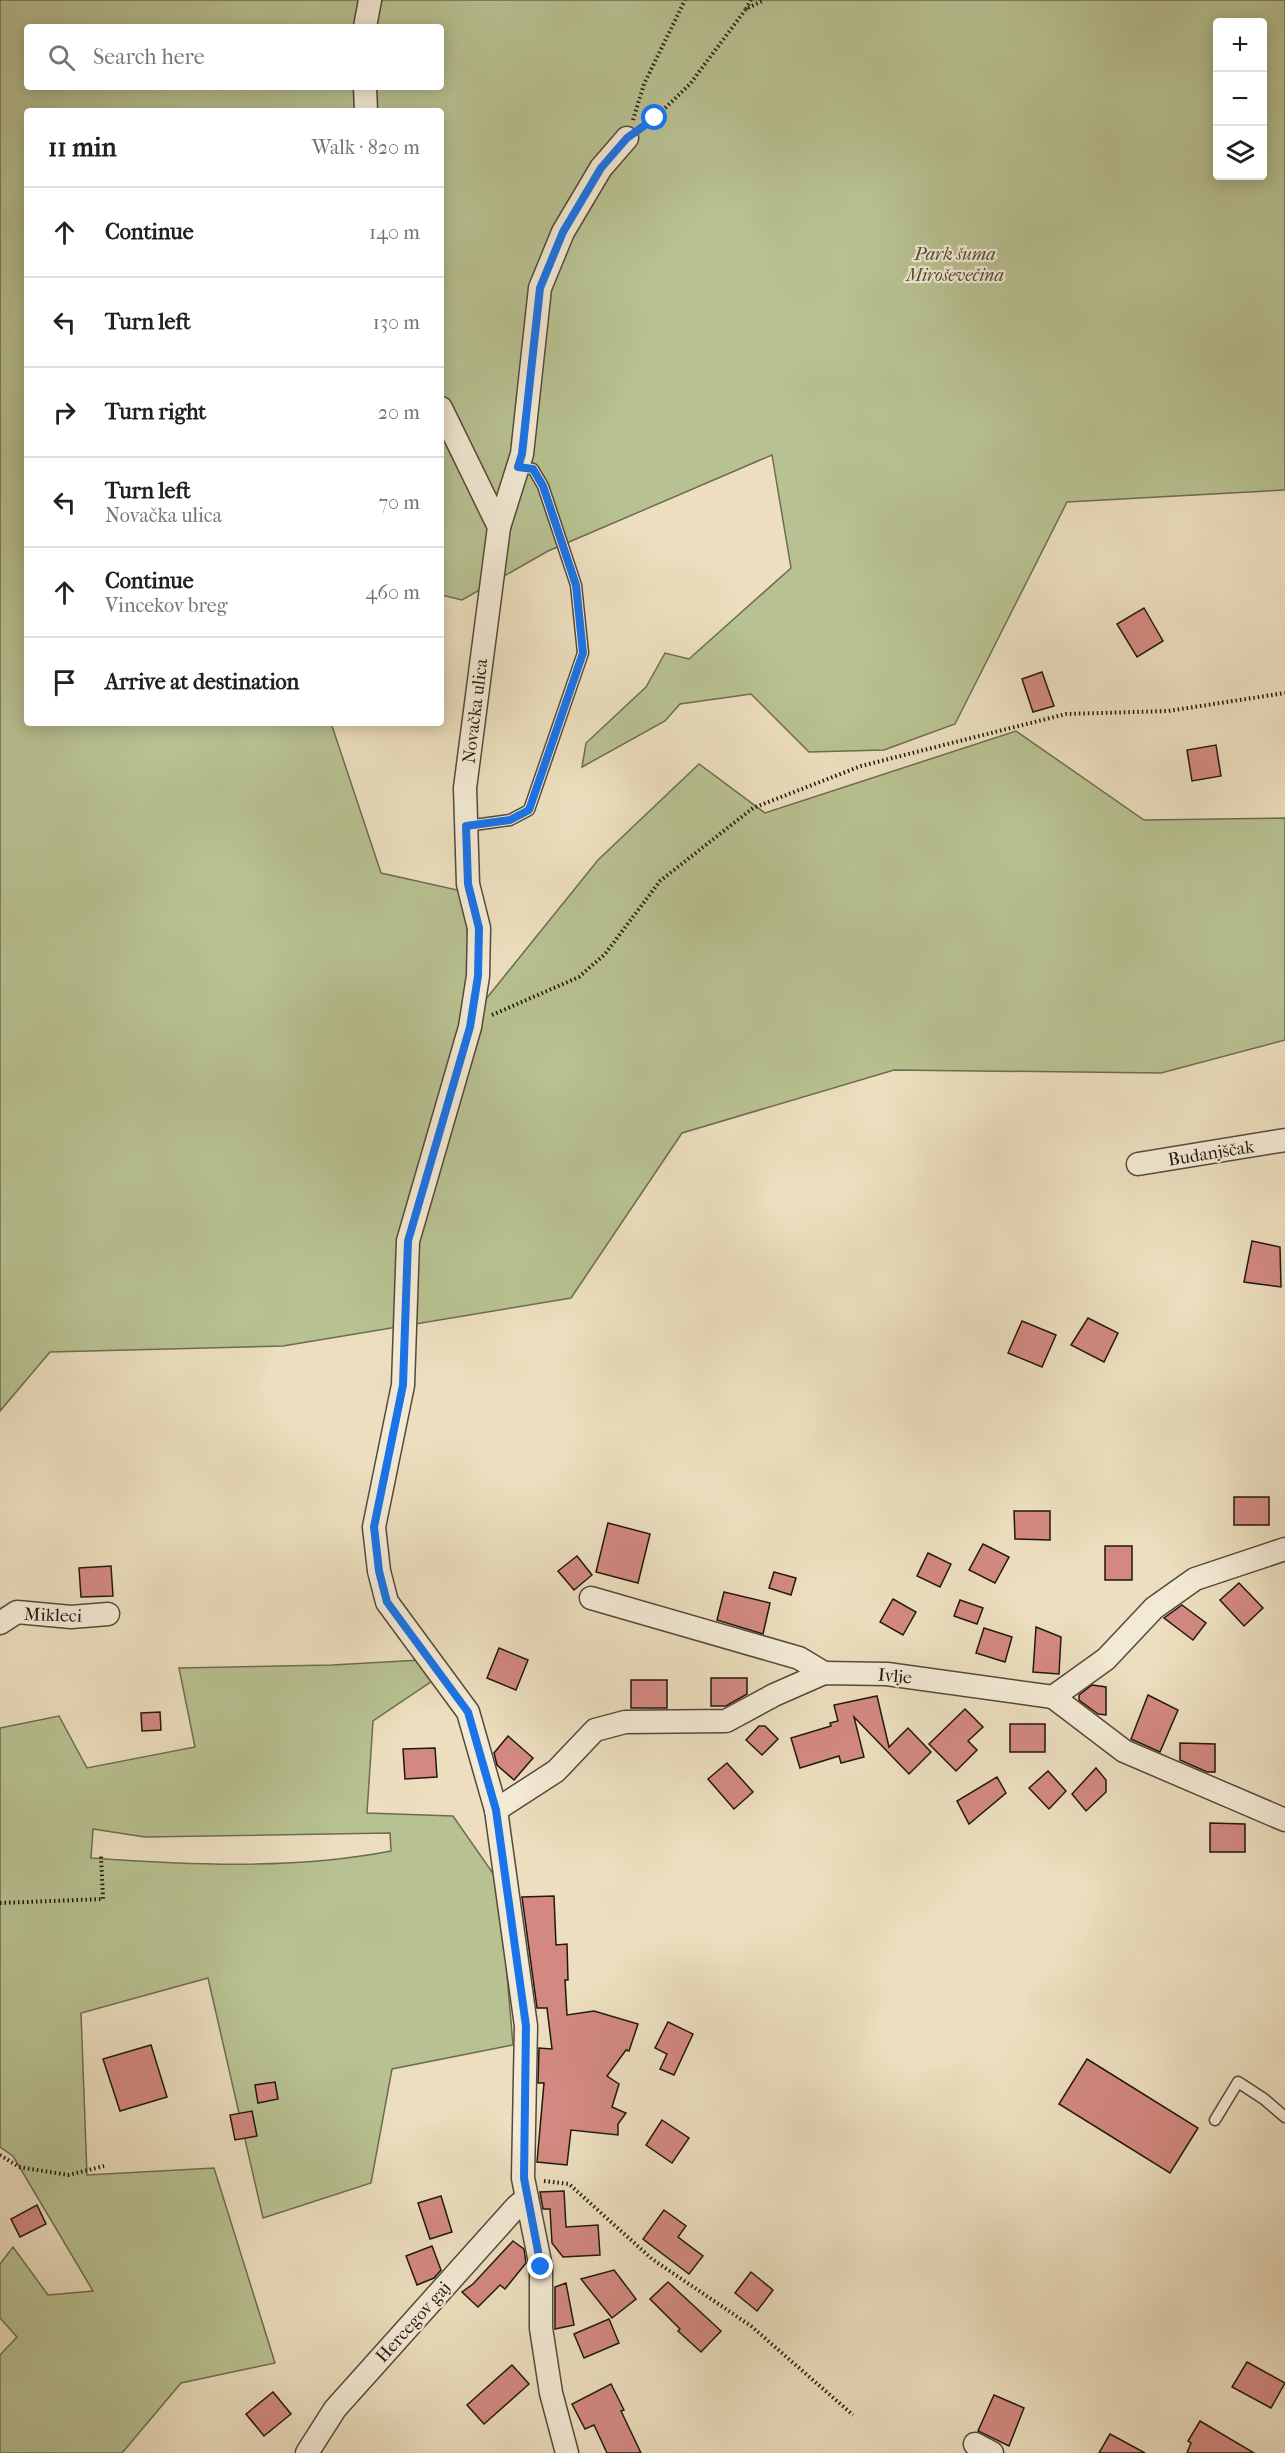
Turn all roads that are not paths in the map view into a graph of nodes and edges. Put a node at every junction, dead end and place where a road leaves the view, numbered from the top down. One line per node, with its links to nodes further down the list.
1 (370, 0): 2 (street)
2 (366, 24)
3 (365, 90): 4 (street)
4 (366, 108)
5 (627, 138): 7 (street, Novačka ulica)
6 (444, 414): 8 (street)
7 (518, 467): 8 (street, Novačka ulica); 9 (lane)
8 (499, 527): 9 (street, Novačka ulica)
9 (466, 826): 18 (street, Novačka ulica)
10 (1285, 1140): 11 (street, Budanjščak)
11 (1138, 1164)
12 (1285, 1549): 17 (street)
13 (591, 1598): 16 (street)
14 (108, 1614): 15 (street, Mikleci)
15 (0, 1623)
16 (824, 1673): 17 (street, Ivlje); 18 (street, Ivlje)
17 (1053, 1697): 19 (street)
18 (496, 1810): 22 (street, Novačka ulica)
19 (1285, 1820)
20 (1285, 2117): 21 (lane)
21 (1215, 2120)
22 (525, 2188): 23 (street, Hercegov gaj); 24 (street, Novačka ulica)
23 (307, 2453)
24 (567, 2453)

